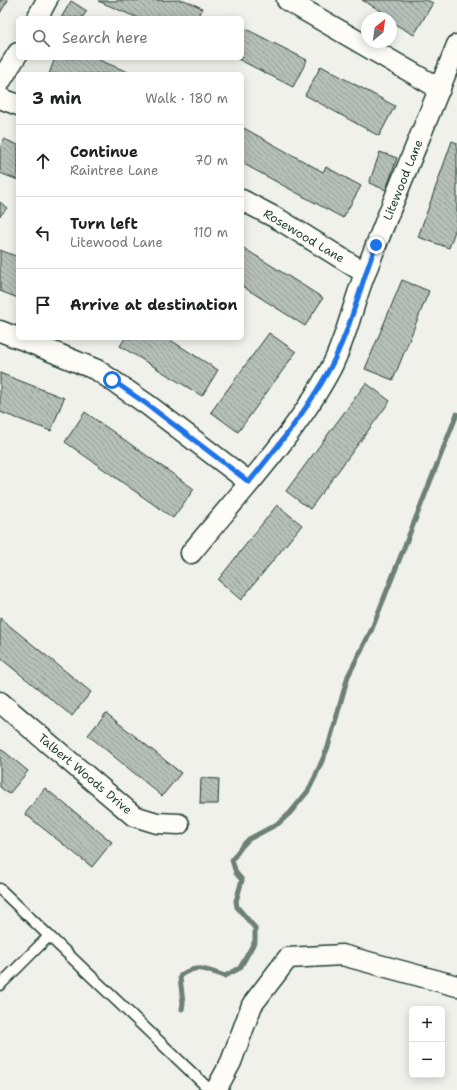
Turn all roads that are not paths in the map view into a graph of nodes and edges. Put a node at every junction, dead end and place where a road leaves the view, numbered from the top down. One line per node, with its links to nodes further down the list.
1 (47, 0): 3 (street)
2 (287, 0): 7 (street)
3 (38, 16)
4 (457, 45): 7 (street, Litewood Lane)
5 (16, 56): 6 (street)
6 (0, 82)
7 (440, 89): 11 (street, Litewood Lane)
8 (0, 98): 9 (street)
9 (16, 104)
10 (244, 201): 11 (street, Rosewood Lane)
11 (365, 273): 15 (street, Litewood Lane)
12 (0, 331): 13 (street)
13 (16, 337)
14 (24, 340): 15 (street)
15 (249, 482): 16 (street, Litewood Lane)
16 (191, 553)
17 (0, 702): 18 (street, Talbert Woods Drive)
18 (179, 824)
19 (0, 889): 20 (lane)
20 (48, 936): 21 (lane); 23 (lane)
21 (0, 985)
22 (457, 986): 24 (street)
23 (210, 1090)
24 (216, 1090)

